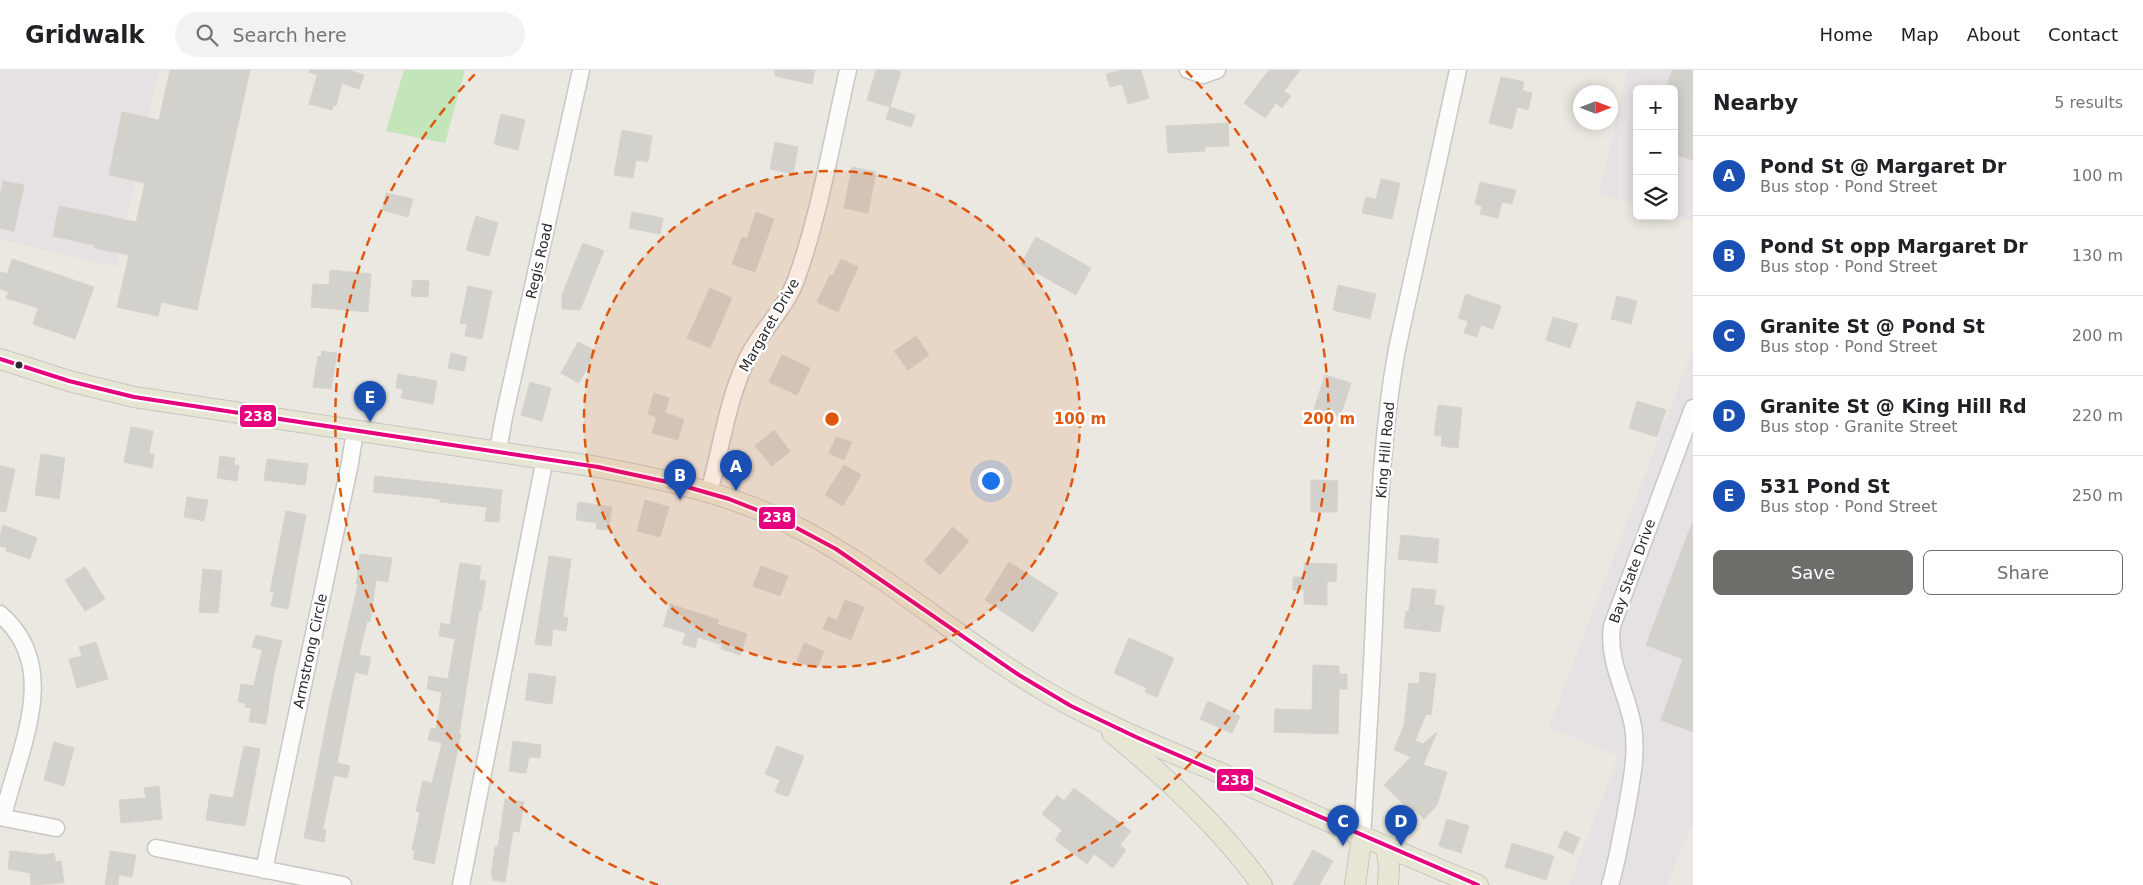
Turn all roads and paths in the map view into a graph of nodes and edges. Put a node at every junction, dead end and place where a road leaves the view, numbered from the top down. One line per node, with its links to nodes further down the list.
1 (582, 70): 9 (street, Regis Road)
2 (848, 70): 11 (street, Margaret Drive)
3 (1188, 70): 4 (street)
4 (1217, 70)
5 (1458, 70): 16 (street, King Hill Road)
6 (0, 359): 8 (main road)
7 (1693, 408): 26 (street, Bay State Drive)
8 (355, 431): 9 (main road); 19 (street, Armstrong Circle)
9 (498, 451): 10 (main road)
10 (545, 458): 11 (main road); 21 (street)
11 (709, 492): 13 (main road)
12 (0, 614): 14 (street)
13 (1086, 714): 16 (main road); 22 (main road)
14 (2, 817): 15 (street)
15 (56, 828)
16 (1362, 836): 17 (main road); 23 (main road)
17 (1386, 847): 24 (main road); 25 (main road)
18 (156, 848): 19 (street)
19 (264, 870): 20 (street)
20 (343, 885)
21 (461, 885)
22 (1262, 885)
23 (1355, 885)
24 (1388, 885)
25 (1478, 885)
26 (1610, 885)

